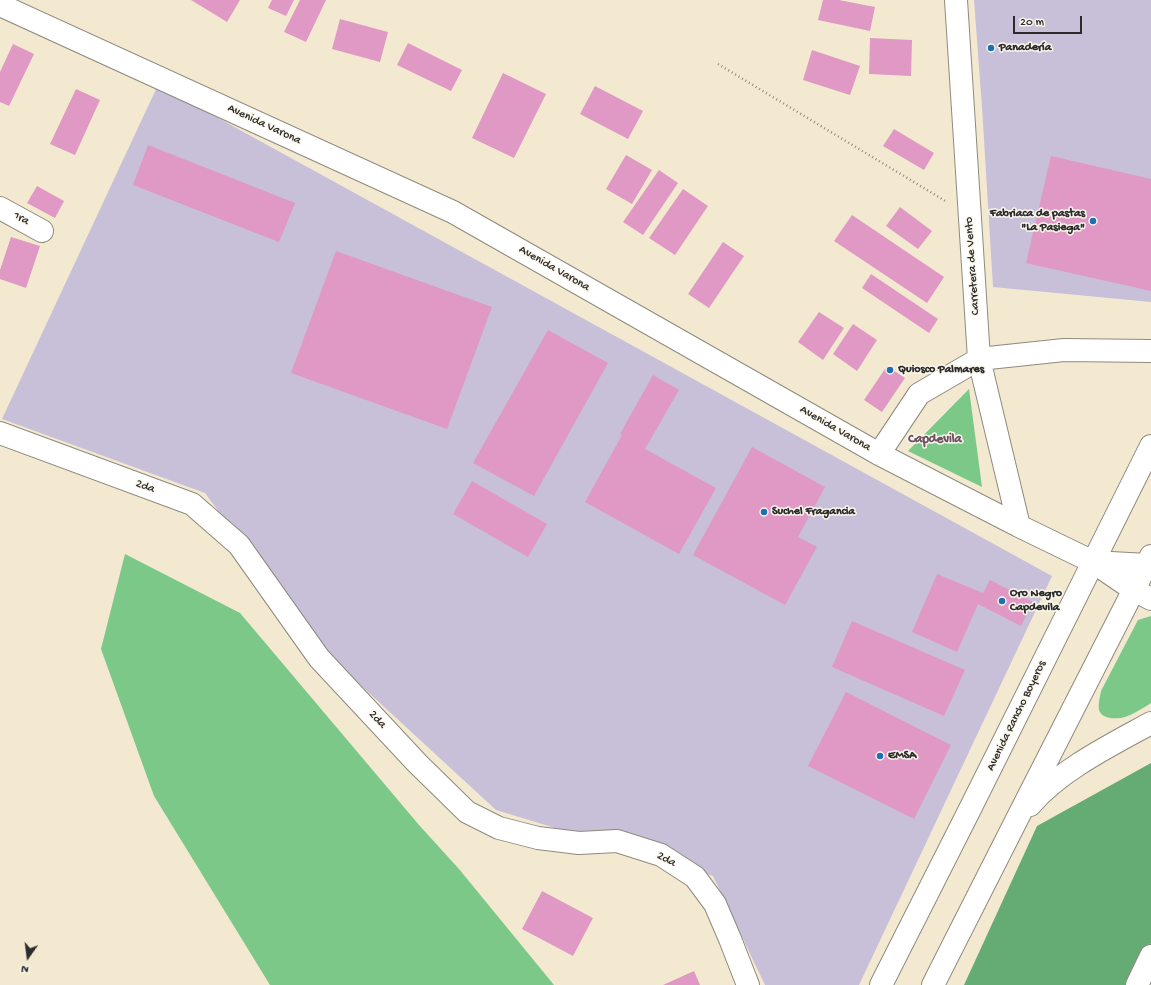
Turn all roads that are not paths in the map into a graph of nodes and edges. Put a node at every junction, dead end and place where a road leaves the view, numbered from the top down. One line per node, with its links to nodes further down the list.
1 (956, 0): 6 (main road, Carretera de Vento)
2 (0, 5): 9 (main road, Avenida Varona)
3 (0, 208): 4 (main road, 1ra)
4 (42, 231)
5 (1151, 351): 6 (main road)
6 (979, 359): 9 (main road); 10 (main road, Carretera de Vento)
7 (0, 433): 17 (main road, 2da)
8 (1151, 446): 11 (main road, Avenida Rancho Boyeros)
9 (879, 454): 10 (main road, Avenida Varona)
10 (1019, 526): 11 (main road, Avenida Varona)
11 (1092, 562): 12 (main road, Avenida Varona); 13 (main road, Avenida Varona); 18 (main road, Avenida Rancho Boyeros)
12 (1150, 563): 13 (main road)
13 (1143, 594): 15 (main road)
14 (1151, 723): 15 (main road)
15 (1016, 821): 19 (main road)
16 (1151, 956): 20 (main road)
17 (748, 985)
18 (881, 985)
19 (933, 985)
20 (1137, 985)

